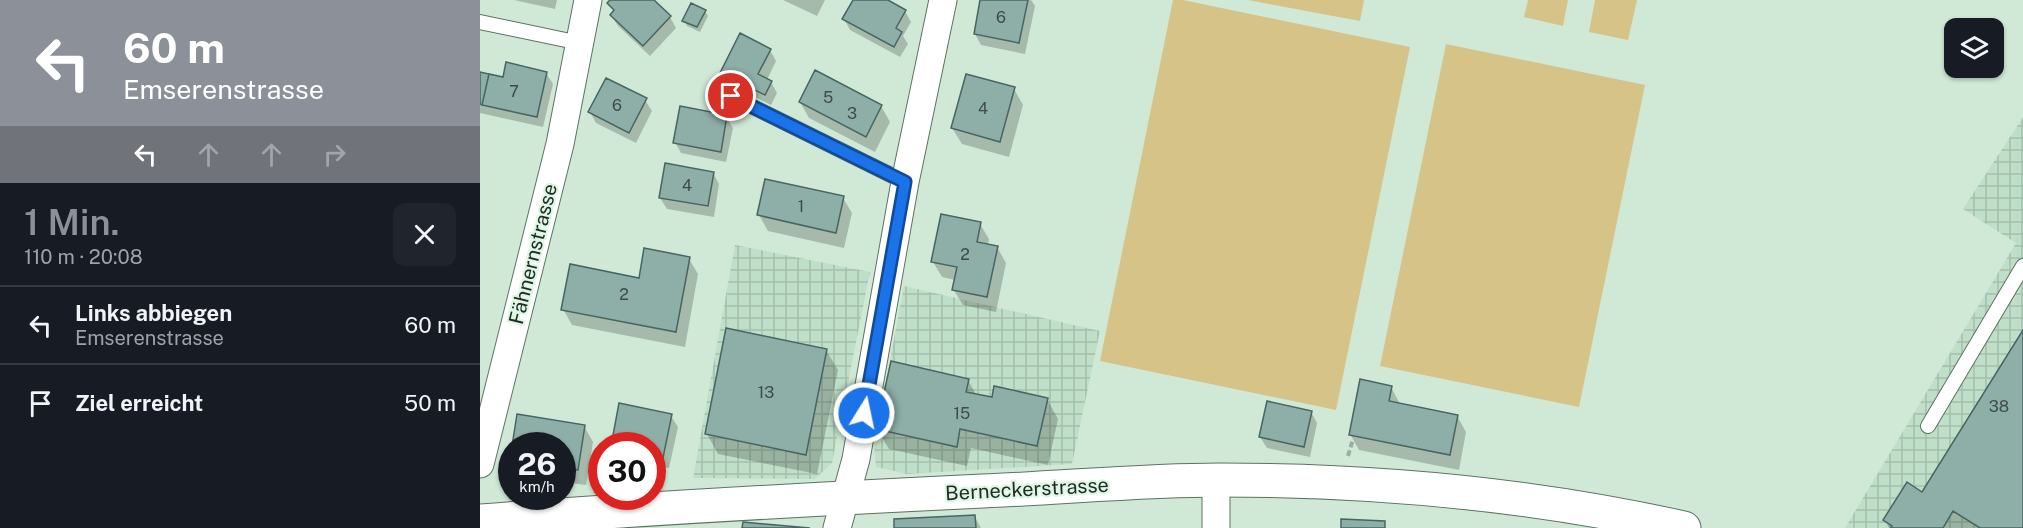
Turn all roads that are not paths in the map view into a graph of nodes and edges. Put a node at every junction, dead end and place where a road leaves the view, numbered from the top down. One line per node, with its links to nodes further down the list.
1 (588, 0): 4 (street, Fähnernstrasse)
2 (943, 0): 6 (street)
3 (480, 22): 4 (lane)
4 (580, 44): 9 (street, Fähnernstrasse)
5 (731, 96): 6 (lane)
6 (905, 182): 11 (street)
7 (2023, 266): 8 (lane)
8 (1928, 426)
9 (480, 464)
10 (1216, 480): 11 (main road, Berneckerstrasse); 13 (street); 14 (main road, Berneckerstrasse)
11 (841, 513): 12 (main road, Berneckerstrasse)
12 (480, 521)
13 (1216, 528)
14 (1684, 528)

